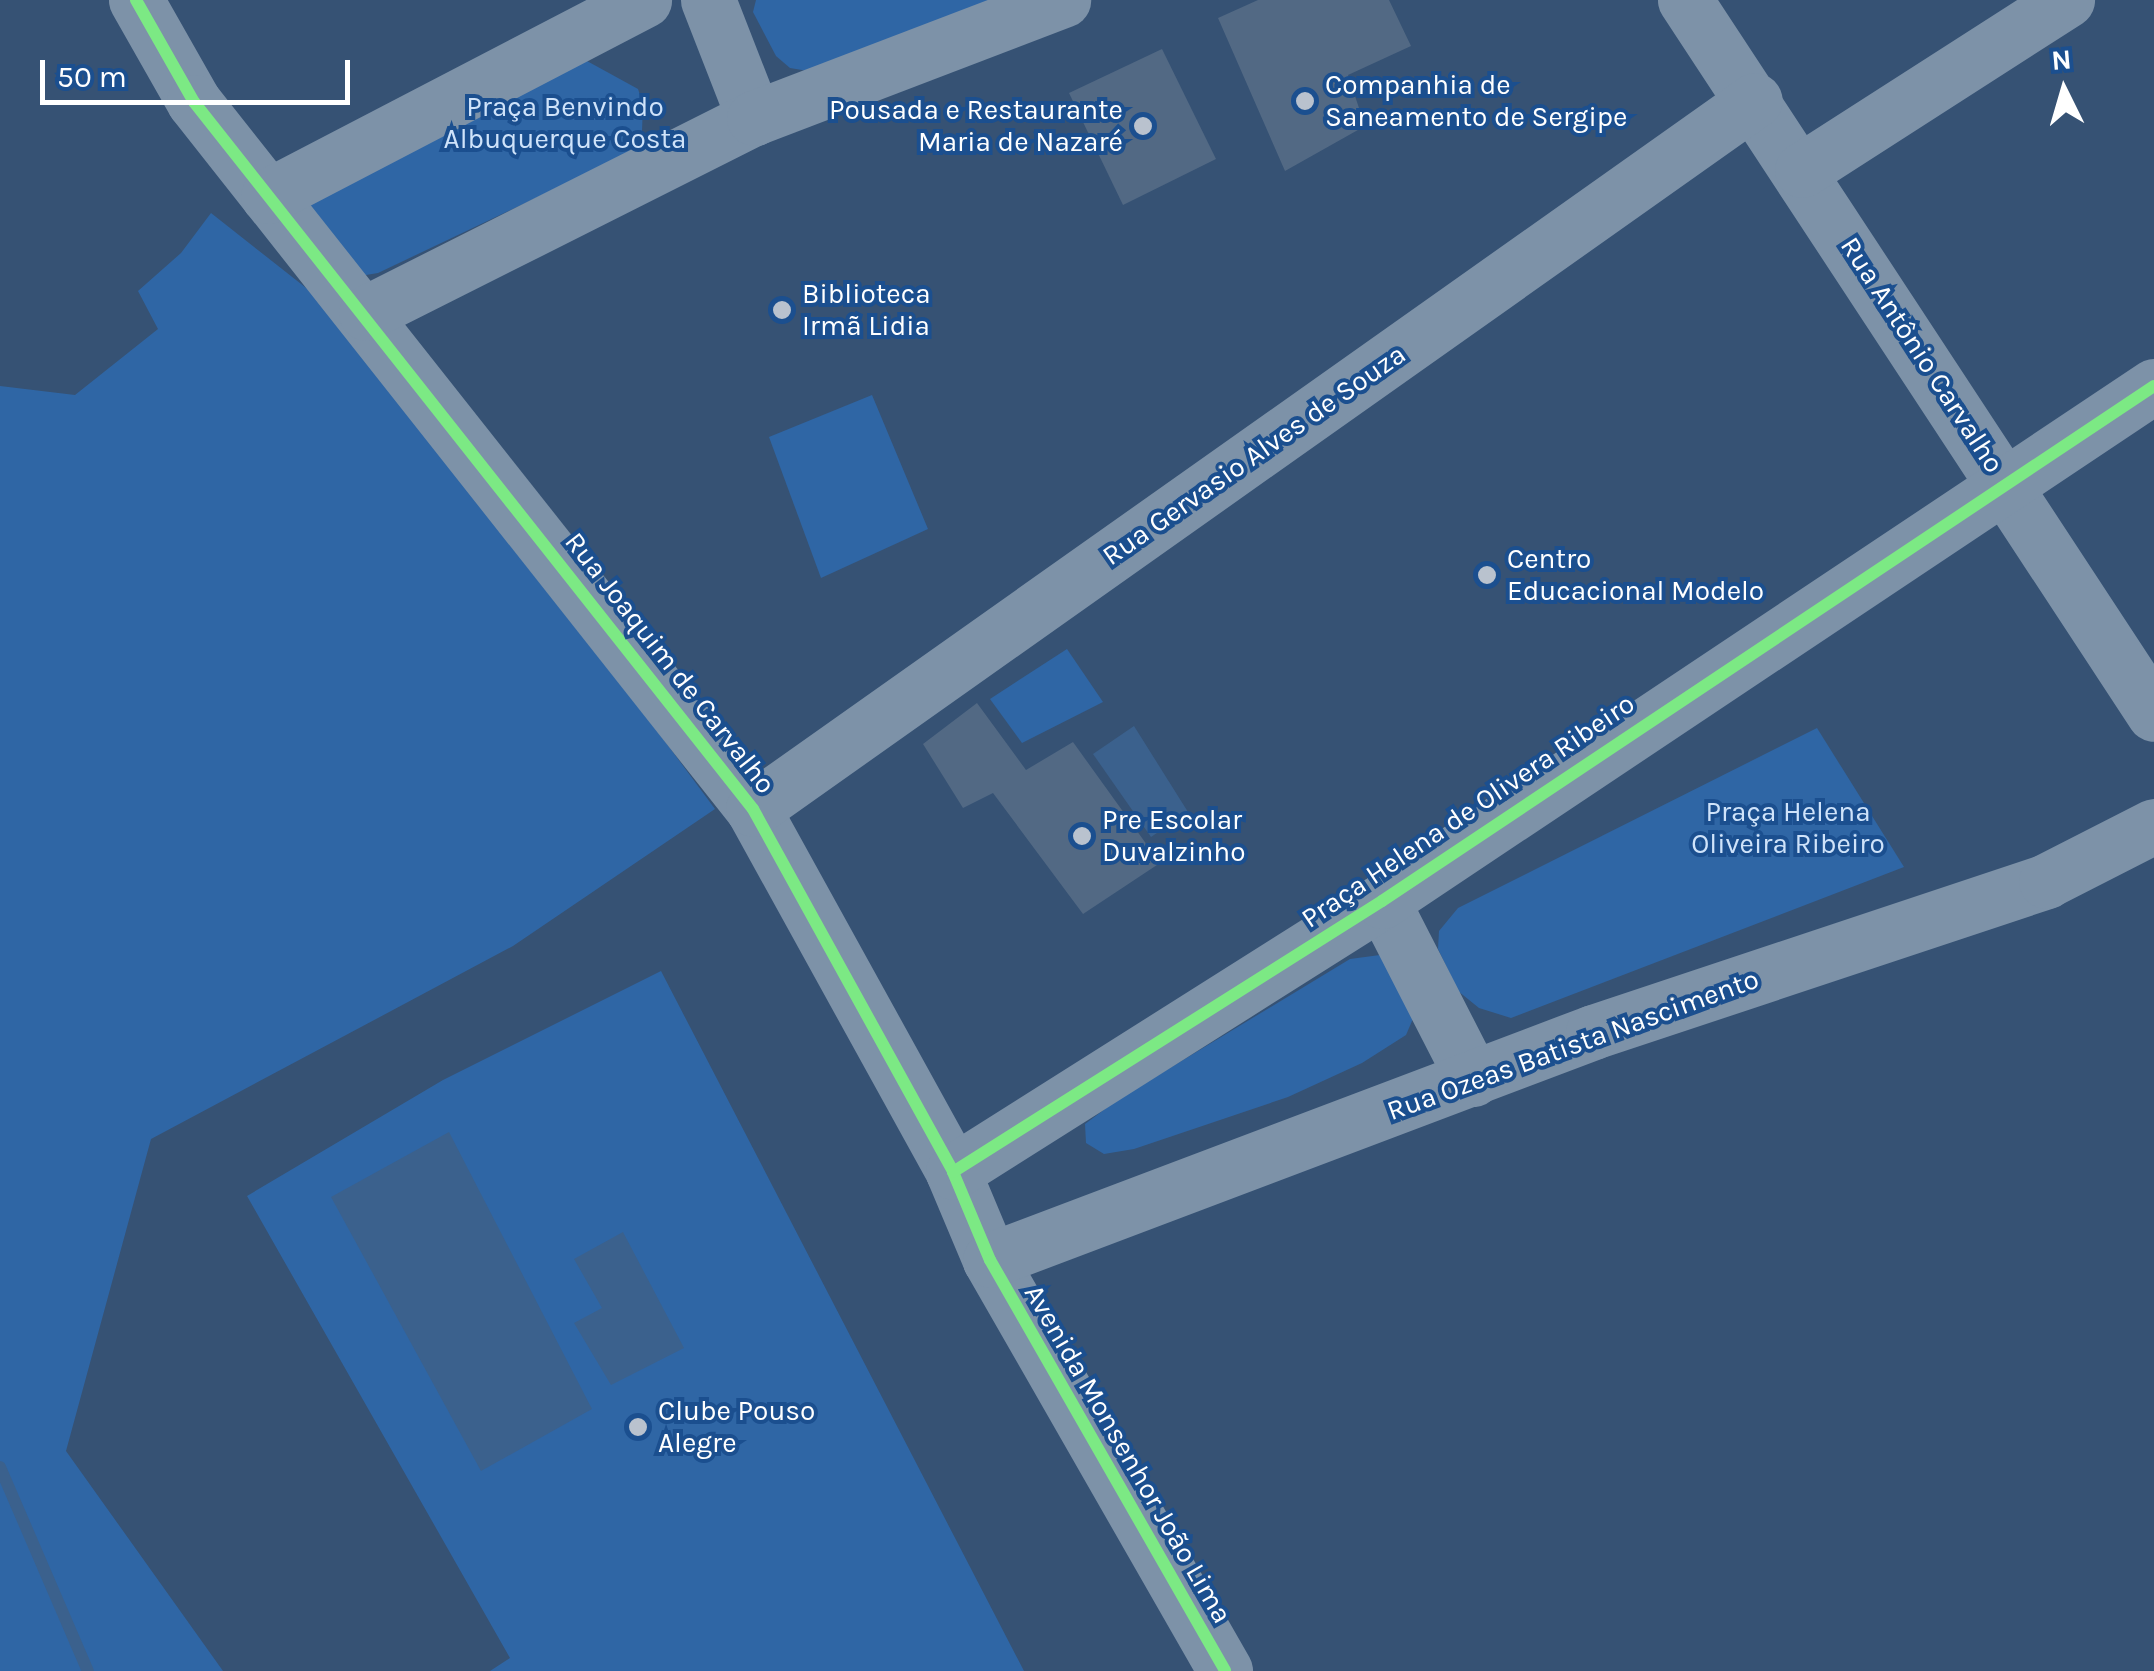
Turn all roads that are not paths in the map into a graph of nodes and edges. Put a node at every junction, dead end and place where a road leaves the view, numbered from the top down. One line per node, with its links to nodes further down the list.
1 (136, 0): 10 (street, Rua Joaquim de Carvalho)
2 (644, 0): 10 (street)
3 (708, 0): 8 (street)
4 (1063, 0): 8 (street)
5 (1685, 0): 7 (street, Rua Antônio Carvalho)
6 (2067, 0): 9 (street)
7 (1756, 100): 9 (street, Rua Antônio Carvalho); 15 (street, Rua Gervasio Alves de Souza)
8 (754, 118): 11 (street)
9 (1802, 170): 13 (street, Rua Antônio Carvalho)
10 (268, 196): 11 (street, Rua Joaquim de Carvalho)
11 (366, 314): 15 (street, Rua Joaquim de Carvalho)
12 (2154, 386): 13 (street, Praça Helena de Olivera Ribeiro)
13 (2003, 481): 14 (street, Rua Antônio Carvalho); 17 (street, Praça Helena de Olivera Ribeiro)
14 (2154, 714)
15 (754, 809): 19 (street, Rua Joaquim de Carvalho)
16 (2154, 826): 18 (street, Rua Ozeas Batista Nascimento)
17 (1382, 900): 18 (street); 19 (street, Praça Helena de Olivera Ribeiro)
18 (1473, 1080): 20 (street, Rua Ozeas Batista Nascimento)
19 (953, 1172): 20 (street, Rua Joaquim de Carvalho)
20 (990, 1260): 21 (street, Avenida Monsenhor João Lima)
21 (1224, 1671)

